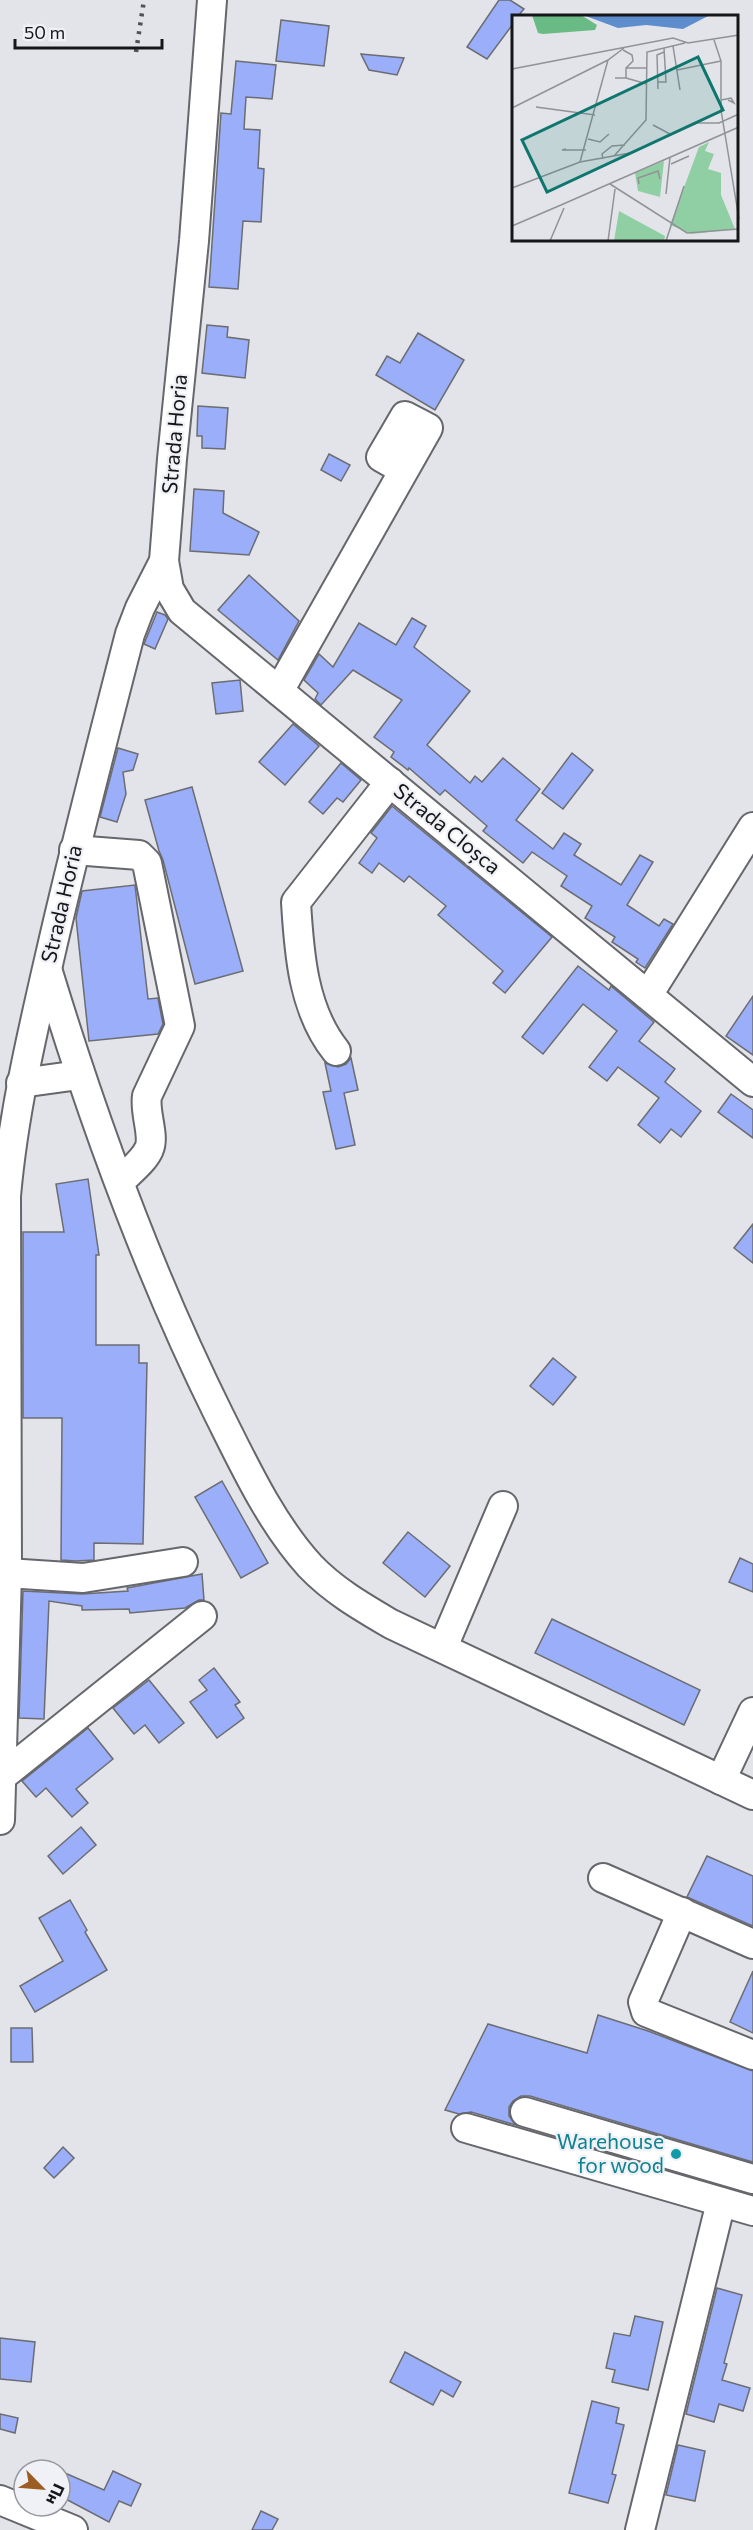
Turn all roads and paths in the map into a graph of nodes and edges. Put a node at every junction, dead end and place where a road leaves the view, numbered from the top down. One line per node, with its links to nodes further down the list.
1 (213, 0): 3 (street, Strada Horia)
2 (404, 470): 4 (street)
3 (164, 561): 4 (street, Strada Cloșca); 7 (street, Strada Horia)
4 (279, 691): 5 (street, Strada Cloșca)
5 (390, 782): 9 (street, Strada Cloșca); 10 (street)
6 (753, 827): 9 (street)
7 (74, 850): 8 (street, Strada Horia); 14 (street)
8 (47, 969): 11 (street); 13 (street, Strada Horia)
9 (648, 995): 12 (street, Strada Cloșca)
10 (336, 1051)
11 (79, 1075): 13 (street); 14 (street)
12 (753, 1082)
13 (21, 1083): 17 (street, Strada Horia)
14 (120, 1182): 19 (street)
15 (503, 1506): 19 (street)
16 (183, 1562): 17 (street)
17 (7, 1573): 21 (street, Strada Horia)
18 (202, 1616): 21 (street)
19 (443, 1647): 22 (street)
20 (753, 1712): 22 (street)
21 (1, 1777): 24 (street, Strada Horia)
22 (721, 1780): 23 (street)
23 (753, 1795)
24 (0, 1820)
25 (603, 1878): 26 (street)
26 (682, 1912): 27 (street); 28 (street)
27 (753, 1944)
28 (753, 2055)
29 (525, 2112): 31 (street)
30 (466, 2128): 32 (street)
31 (753, 2179)
32 (721, 2202): 33 (street); 36 (street)
33 (753, 2211)
34 (0, 2500): 35 (street)
35 (73, 2530)
36 (640, 2530)

